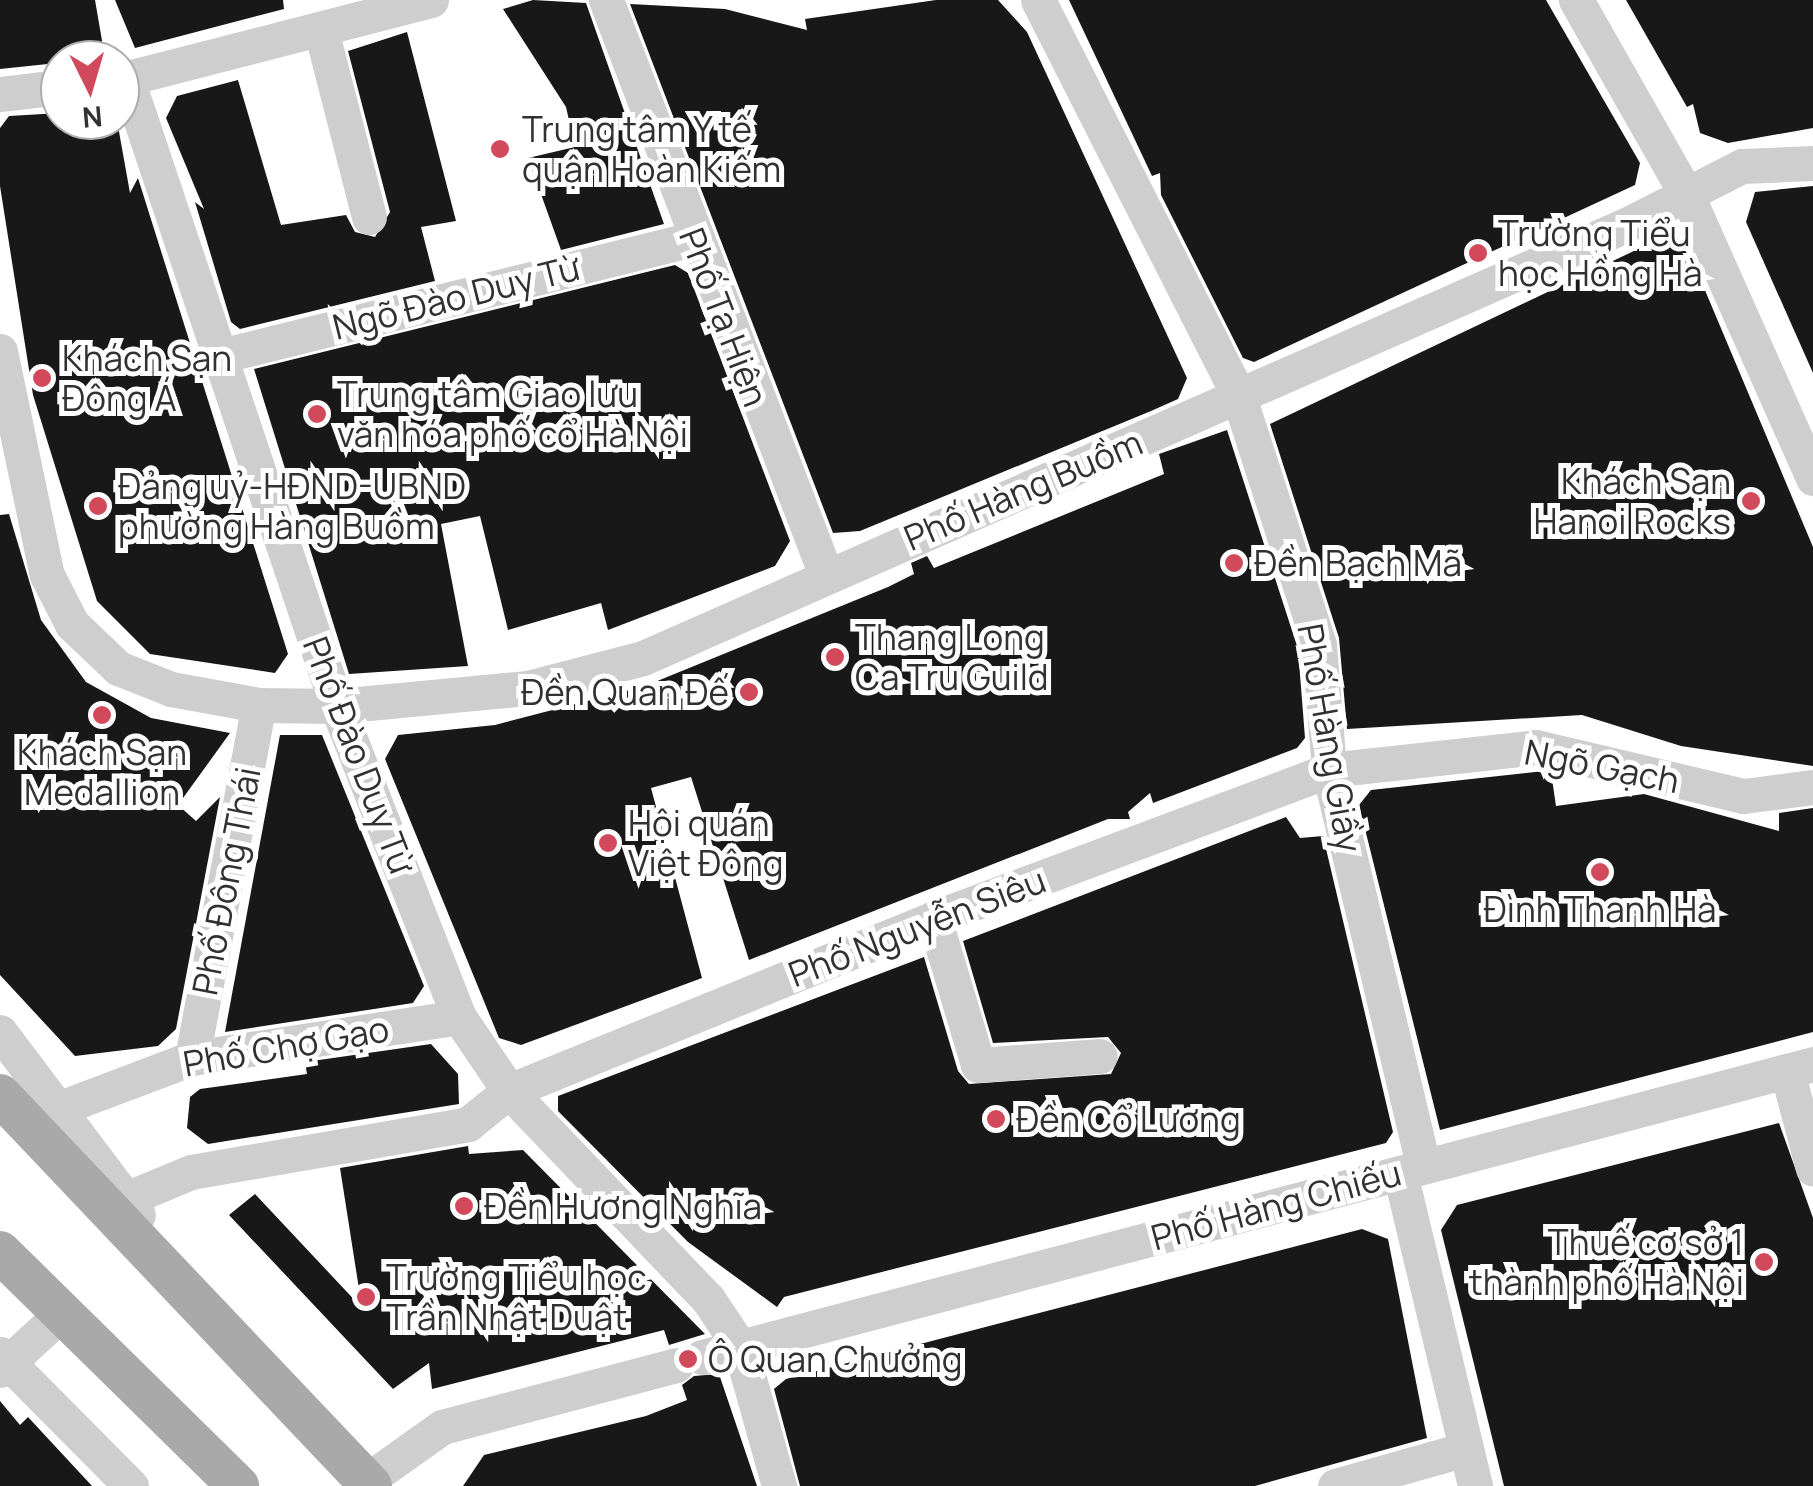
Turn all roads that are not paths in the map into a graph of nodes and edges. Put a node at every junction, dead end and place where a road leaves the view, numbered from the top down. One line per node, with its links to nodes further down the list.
1 (431, 0): 5 (street)
2 (606, 0): 13 (street, Phố Tạ Hiện)
3 (1038, 0): 16 (street, Phố Hàng Giầy)
4 (1576, 0): 11 (street)
5 (320, 30): 6 (street); 12 (street)
6 (140, 76)
7 (40, 89): 8 (street)
8 (0, 94)
9 (140, 126): 15 (street, Phố Đào Duy Từ)
10 (1813, 163): 11 (street, Phố Hàng Buồm)
11 (1688, 196): 16 (street, Phố Hàng Buồm); 18 (street)
12 (369, 218)
13 (693, 240): 15 (street, Ngõ Đào Duy Từ); 19 (street, Phố Tạ Hiện)
14 (0, 352): 17 (street, Phố Hàng Buồm)
15 (220, 356): 21 (street, Phố Đào Duy Từ)
16 (1240, 397): 19 (street, Phố Hàng Buồm); 22 (street, Phố Hàng Giầy)
17 (8, 448): 20 (street, Phố Hàng Buồm)
18 (1813, 478)
19 (826, 575): 21 (street, Phố Hàng Buồm)
20 (259, 705): 21 (street, Phố Hàng Buồm); 28 (street, Phố Đông Thái)
21 (337, 706): 25 (street, Phố Đào Duy Từ)
22 (1328, 770): 23 (street, Ngõ Gạch); 24 (street, Phố Nguyễn Siêu); 34 (street, Phố Hàng Giầy)
23 (1813, 787)
24 (934, 918): 27 (street); 30 (street, Phố Nguyễn Siêu)
25 (459, 1017): 28 (street, Phố Chợ Gạo); 30 (street, Phố Đào Duy Từ)
26 (0, 1032): 32 (street)
27 (1100, 1056)
28 (192, 1058): 32 (street, Phố Chợ Gạo)
29 (1800, 1067): 33 (street); 34 (street, Phố Hàng Chiếu)
30 (509, 1091): 35 (street); 39 (street, Phố Đào Duy Từ)
31 (0, 1094): 36 (main road)
32 (60, 1108): 35 (street)
33 (1813, 1169)
34 (1412, 1170): 39 (street, Phố Hàng Chiếu); 41 (street, Phố Hàng Giầy)
35 (126, 1199): 36 (street)
36 (150, 1249): 42 (main road)
37 (0, 1252): 38 (main road)
38 (64, 1312): 40 (street); 44 (main road)
39 (740, 1347): 42 (street, Phố Hàng Chiếu); 45 (street, Phố Đào Duy Từ)
40 (3, 1363): 43 (street)
41 (1466, 1449): 46 (street); 47 (street, Phố Hàng Giầy)
42 (368, 1484)
43 (131, 1486)
44 (238, 1486)
45 (779, 1486)
46 (1335, 1486)
47 (1475, 1486)

